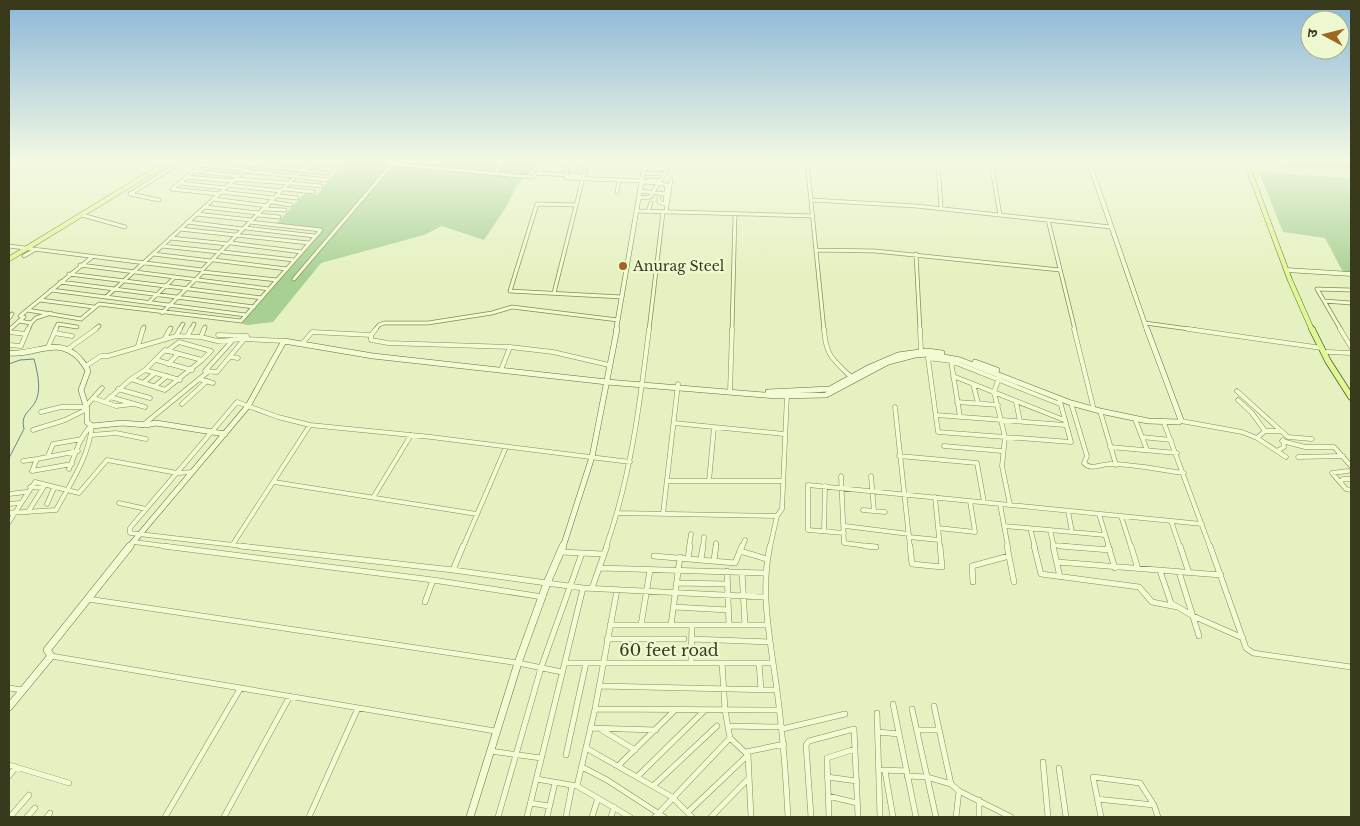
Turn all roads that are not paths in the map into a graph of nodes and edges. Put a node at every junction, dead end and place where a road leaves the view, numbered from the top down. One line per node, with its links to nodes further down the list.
1 (811, 200): 33 (street)
2 (102, 201): 27 (main road)
3 (211, 201): 21 (street)
4 (223, 201): 22 (street)
5 (273, 201): 22 (street)
6 (279, 201): 18 (street)
7 (361, 201): 72 (street)
8 (577, 201): 19 (street)
9 (638, 201): 25 (street)
10 (659, 201): 20 (street)
11 (666, 201): 20 (street)
12 (820, 201): 23 (street)
13 (941, 201): 23 (street)
14 (997, 201): 32 (street)
15 (1102, 201): 40 (street)
16 (1261, 201): 66 (main road)
17 (651, 202): 26 (street)
18 (291, 205)
19 (576, 205): 82 (street); 82 (street)
20 (666, 205): 28 (street)
21 (204, 207): 29 (street); 30 (street)
22 (267, 207): 24 (street); 30 (street)
23 (941, 208): 32 (street)
24 (285, 210)
25 (636, 211): 26 (street); 86 (street)
26 (648, 211): 28 (street)
27 (83, 212): 38 (street); 49 (main road)
28 (664, 212): 31 (street); 165 (street)
29 (196, 214): 36 (street); 37 (street)
30 (259, 214): 34 (street); 36 (street)
31 (735, 214): 33 (street); 172 (street)
32 (1000, 215): 35 (street)
33 (813, 216): 51 (street)
34 (279, 217)
35 (1048, 220): 40 (street); 64 (street)
36 (251, 221): 39 (street); 43 (street)
37 (187, 222): 39 (street); 41 (street)
38 (125, 227)
39 (245, 228): 42 (street); 43 (street)
40 (1111, 228): 105 (street)
41 (180, 229): 42 (street); 44 (street)
42 (237, 236): 45 (street); 46 (street)
43 (316, 236): 46 (street)
44 (170, 238): 45 (street); 48 (street)
45 (229, 244): 52 (street); 53 (street)
46 (309, 244): 53 (street)
47 (9, 246): 49 (street)
48 (162, 246): 52 (street); 54 (street)
49 (25, 248): 50 (street); 58 (main road)
50 (36, 249): 56 (street); 57 (street)
51 (816, 250): 55 (street); 156 (street)
52 (221, 252): 59 (street); 60 (street)
53 (302, 252): 60 (street)
54 (153, 254): 59 (street); 61 (street)
55 (916, 254): 64 (street); 138 (street)
56 (24, 256)
57 (90, 256): 61 (street); 62 (street)
58 (9, 258)
59 (213, 260): 63 (street); 65 (street)
60 (294, 260): 63 (street)
61 (143, 263): 65 (street); 67 (street)
62 (80, 265): 67 (street); 68 (street)
63 (287, 268): 71 (street)
64 (1060, 270): 192 (street)
65 (202, 271): 71 (street); 73 (street)
66 (1288, 271): 69 (street); 135 (main road)
67 (133, 272): 70 (street); 74 (street)
68 (69, 274): 74 (street); 75 (street)
69 (1351, 275)
70 (175, 278): 73 (street); 76 (street)
71 (277, 279): 80 (street)
72 (294, 279)
73 (194, 280): 77 (street); 80 (street)
74 (123, 281): 76 (street); 78 (street)
75 (60, 282): 78 (street); 79 (street)
76 (166, 286): 77 (street); 83 (street)
77 (185, 288): 85 (street); 87 (street)
78 (114, 289): 83 (street); 84 (street)
79 (51, 290): 84 (street); 88 (street)
80 (269, 290): 87 (street)
81 (1351, 290): 89 (street)
82 (554, 293): 86 (street)
83 (157, 294): 85 (street); 90 (street)
84 (106, 297): 90 (street)
85 (177, 297): 92 (street); 94 (street)
86 (622, 297): 102 (street)
87 (262, 298): 94 (street)
88 (39, 300): 93 (street); 96 (street)
89 (1324, 301): 91 (street); 121 (street)
90 (148, 302): 92 (street)
91 (1350, 303): 95 (street)
92 (168, 305): 98 (street); 100 (street)
93 (94, 307): 97 (street); 98 (street)
94 (254, 307): 100 (street)
95 (1351, 307)
96 (27, 310): 97 (street); 103 (street)
97 (53, 313): 104 (street)
98 (161, 313): 100 (street)
99 (12, 314): 101 (street)
100 (246, 315)
101 (9, 318)
102 (618, 320): 118 (street); 147 (street)
103 (19, 321): 104 (street); 113 (street)
104 (31, 323): 115 (street)
105 (1145, 323): 135 (street); 206 (street)
106 (183, 324): 120 (street)
107 (194, 324): 116 (street)
108 (99, 326): 134 (street)
109 (77, 327): 114 (street)
110 (144, 327): 130 (street)
111 (205, 327): 122 (street)
112 (170, 328): 124 (street)
113 (9, 331): 115 (street)
114 (54, 333): 119 (street); 133 (street)
115 (26, 334): 129 (street)
116 (188, 335): 120 (street); 122 (street)
117 (218, 335): 125 (street)
118 (371, 335): 128 (street); 131 (street)
119 (72, 336)
120 (176, 336): 124 (street)
121 (1345, 336): 123 (street); 132 (street)
122 (201, 337): 126 (street)
123 (1351, 337)
124 (165, 338): 130 (street)
125 (245, 339): 126 (street); 127 (street); 141 (street)
126 (233, 340): 152 (street)
127 (284, 341): 128 (street); 191 (street)
128 (302, 344): 151 (street)
129 (9, 345)
130 (138, 346): 148 (street)
131 (510, 347): 147 (street); 151 (street)
132 (1351, 347)
133 (48, 348): 134 (street); 137 (street)
134 (68, 349): 148 (street)
135 (1324, 350): 140 (street); 169 (main road); 178 (main road)
136 (166, 351): 139 (street); 143 (street); 144 (street)
137 (9, 353)
138 (922, 353): 156 (street); 157 (street); 192 (street)
139 (178, 354): 144 (street); 146 (street)
140 (1351, 354)
141 (230, 357): 142 (street); 152 (street)
142 (238, 358)
143 (156, 360): 146 (street); 149 (street)
144 (202, 360): 150 (street)
145 (951, 361): 155 (street); 157 (street); 198 (street)
146 (168, 364): 150 (street)
147 (609, 364): 162 (street)
148 (86, 366): 195 (street)
149 (145, 370): 153 (street); 159 (street)
150 (192, 370): 160 (street)
151 (501, 370): 162 (street)
152 (208, 371): 158 (street)
153 (155, 373): 154 (street); 163 (street)
154 (167, 376): 160 (street); 168 (street)
155 (953, 376): 166 (street); 185 (street)
156 (853, 378): 172 (street); 176 (street)
157 (999, 378): 174 (street); 183 (street)
158 (198, 379): 161 (street); 209 (street)
159 (132, 380): 163 (street); 171 (street)
160 (180, 380): 168 (street)
161 (207, 381): 164 (street); 189 (street)
162 (607, 382): 165 (street); 241 (street)
163 (143, 383): 168 (street)
164 (213, 383)
165 (641, 383): 167 (street); 247 (street)
166 (973, 384): 174 (street); 186 (street)
167 (678, 385): 172 (street); 207 (street)
168 (155, 386)
169 (1349, 386): 175 (main road)
170 (102, 388): 179 (street)
171 (118, 389): 177 (street); 180 (street)
172 (730, 391): 176 (street)
173 (1237, 391): 215 (street)
174 (994, 392): 182 (street); 190 (street)
175 (1351, 392)
176 (786, 395): 218 (street)
177 (110, 397): 184 (street); 188 (street)
178 (1351, 397)
179 (93, 398): 184 (street); 195 (street)
180 (150, 398)
181 (1238, 400): 214 (street)
182 (1016, 401): 204 (street); 205 (street)
183 (1060, 401): 187 (street); 205 (street)
184 (105, 402): 188 (street)
185 (957, 402): 186 (street); 200 (street)
186 (978, 403): 190 (street)
187 (1071, 403): 196 (street); 249 (street)
188 (133, 404): 193 (street)
189 (182, 404)
190 (998, 405): 203 (street)
191 (248, 406): 199 (street); 202 (street); 210 (street)
192 (1093, 406): 206 (street)
193 (144, 407)
194 (895, 407): 239 (street)
195 (86, 408): 197 (street); 211 (street); 213 (street)
196 (1100, 411): 201 (street); 232 (street)
197 (41, 412)
198 (936, 415): 200 (street); 222 (street)
199 (225, 417): 202 (street); 216 (street)
200 (960, 417): 203 (street)
201 (1135, 419): 208 (street); 221 (street)
202 (236, 420): 217 (street)
203 (1000, 420): 204 (street); 222 (street)
204 (1020, 421): 205 (street)
205 (1064, 422): 222 (street)
206 (1180, 422): 208 (street); 224 (street)
207 (674, 423): 212 (street); 259 (street)
208 (1164, 423): 228 (street)
209 (143, 425): 211 (street); 216 (street)
210 (310, 425): 220 (street); 262 (street)
211 (91, 426): 219 (street); 225 (street)
212 (714, 427): 218 (street); 260 (street)
213 (33, 430)
214 (1265, 431): 215 (street); 224 (street)
215 (1281, 431): 223 (street)
216 (213, 432): 217 (street); 254 (street)
217 (225, 434): 253 (street)
218 (784, 434): 261 (street)
219 (91, 435): 227 (street); 269 (street)
220 (411, 435): 231 (street); 274 (street)
221 (1142, 436): 228 (street); 233 (street)
222 (1005, 437): 235 (street)
223 (1288, 437): 226 (street); 229 (street)
224 (1257, 438): 236 (street)
225 (82, 439): 234 (street); 238 (street)
226 (1312, 439)
227 (146, 440)
228 (1172, 440): 237 (street)
229 (1282, 441): 236 (street); 240 (street)
230 (944, 446): 235 (street)
231 (506, 447): 241 (street); 293 (street)
232 (1110, 447): 233 (street); 249 (street)
233 (1148, 450): 237 (street)
234 (78, 451): 238 (street); 248 (street)
235 (1002, 451): 283 (street)
236 (1277, 451): 242 (street)
237 (1176, 453): 255 (street)
238 (48, 456): 244 (street)
239 (900, 456): 273 (street); 277 (street)
240 (1343, 456): 243 (street); 246 (street)
241 (592, 457): 247 (street); 323 (street)
242 (1286, 457)
243 (1298, 457)
244 (37, 459): 245 (street); 248 (street)
245 (22, 461)
246 (1349, 461): 250 (street)
247 (630, 462): 292 (street)
248 (72, 464): 251 (street)
249 (1116, 465): 255 (street)
250 (1351, 466)
251 (70, 469)
252 (1348, 471): 263 (street)
253 (193, 472): 254 (street); 310 (street)
254 (177, 473): 269 (street); 284 (street)
255 (1184, 473): 300 (street)
256 (841, 476): 267 (street)
257 (871, 476): 270 (street)
258 (1351, 479): 263 (street)
259 (668, 481): 260 (street); 294 (street)
260 (709, 481): 261 (street)
261 (782, 481): 296 (street)
262 (274, 482): 274 (street); 318 (street)
263 (1340, 482): 268 (street)
264 (44, 486): 266 (street); 271 (street); 288 (street)
265 (825, 486): 267 (street); 306 (street); 306 (street)
266 (54, 488): 269 (street); 281 (street)
267 (842, 488): 270 (street); 301 (street)
268 (1351, 490)
269 (65, 491): 288 (street)
270 (873, 491): 273 (street); 286 (street)
271 (27, 492): 272 (street); 278 (street)
272 (9, 494)
273 (904, 494): 275 (street); 311 (street)
274 (374, 496): 293 (street)
275 (935, 497): 276 (street); 303 (street)
276 (970, 501): 277 (street); 303 (street)
277 (984, 502): 282 (street)
278 (20, 503): 280 (street); 291 (street)
279 (119, 503): 284 (street)
280 (9, 504)
281 (47, 504)
282 (1000, 504): 283 (street); 302 (street)
283 (1010, 505): 287 (street)
284 (146, 509): 310 (street)
285 (863, 510): 286 (street)
286 (874, 511): 289 (street)
287 (1068, 511): 295 (street); 307 (street)
288 (28, 512): 291 (street)
289 (885, 512)
290 (9, 513): 291 (street)
291 (14, 513): 299 (street)
292 (618, 513): 294 (street); 325 (street)
293 (477, 514): 338 (street)
294 (663, 514): 296 (street)
295 (1099, 514): 297 (street); 312 (street)
296 (777, 516): 331 (street)
297 (1121, 516): 298 (street); 337 (street)
298 (1171, 521): 300 (street); 347 (street)
299 (9, 522)
300 (1202, 524): 348 (street)
301 (844, 526): 308 (street); 311 (street)
302 (1004, 526): 304 (street); 327 (street)
303 (938, 528): 315 (street)
304 (1030, 528): 305 (street); 349 (street)
305 (1050, 530): 307 (street); 319 (street)
306 (824, 531): 308 (street)
307 (1072, 532): 312 (street)
308 (844, 533): 320 (street)
309 (691, 534): 329 (street)
310 (138, 535): 316 (street); 318 (street)
311 (909, 535): 315 (street); 315 (street)
312 (1105, 535): 321 (street)
313 (704, 537): 330 (street)
314 (745, 540): 322 (street)
315 (939, 540)
316 (133, 542): 350 (street); 366 (street)
317 (716, 543): 332 (street)
318 (234, 544): 338 (street)
319 (1053, 545): 321 (street); 334 (street)
320 (876, 547)
321 (1110, 550): 336 (street)
322 (740, 551): 331 (street); 333 (street)
323 (561, 552): 324 (street); 354 (street)
324 (582, 553): 325 (street); 356 (street)
325 (604, 554): 335 (street)
326 (654, 556): 328 (street)
327 (1009, 556): 352 (street); 353 (street)
328 (680, 557): 329 (street); 340 (street)
329 (688, 558): 330 (street)
330 (701, 559): 332 (street)
331 (767, 559): 346 (street)
332 (714, 560): 333 (street)
333 (735, 562): 342 (street)
334 (1057, 562): 336 (street); 349 (street)
335 (598, 568): 339 (street); 358 (street)
336 (1115, 568): 337 (street)
337 (1138, 569): 343 (street)
338 (453, 570): 354 (street)
339 (650, 570): 340 (street); 360 (street)
340 (678, 570): 341 (street); 351 (street)
341 (726, 571): 342 (street); 355 (street)
342 (734, 571): 344 (street)
343 (1160, 571): 345 (street); 369 (street)
344 (742, 572): 346 (street); 364 (street)
345 (1179, 572): 347 (street); 371 (street)
346 (766, 573): 365 (street)
347 (1189, 573): 348 (street)
348 (1221, 575): 380 (street)
349 (1060, 577): 369 (street)
350 (433, 580): 363 (street); 367 (street)
351 (677, 582): 355 (street); 361 (street)
352 (973, 582)
353 (1014, 582)
354 (547, 583): 356 (street); 363 (street)
355 (727, 584): 362 (street)
356 (570, 586): 357 (street); 395 (street)
357 (583, 588): 358 (street); 387 (street)
358 (592, 588): 359 (street)
359 (618, 590): 360 (street); 373 (street)
360 (647, 592): 361 (street); 372 (street)
361 (675, 593): 362 (street); 368 (street)
362 (728, 596): 364 (street); 370 (street)
363 (542, 597): 386 (street)
364 (742, 597): 365 (street); 377 (street)
365 (765, 597): 378 (street)
366 (88, 598): 385 (street); 386 (street)
367 (425, 602)
368 (674, 607): 370 (street); 374 (street)
369 (1177, 608): 371 (street)
370 (728, 610): 376 (street)
371 (1193, 616): 379 (street); 380 (street)
372 (641, 624): 373 (street); 374 (street)
373 (610, 625): 381 (street)
374 (671, 625): 375 (street)
375 (692, 625): 376 (street); 383 (street)
376 (729, 625): 377 (street)
377 (745, 625): 378 (street)
378 (768, 625): 384 (street)
379 (1199, 636)
380 (1243, 638): 394 (street)
381 (607, 639): 382 (street); 389 (street)
382 (684, 639)
383 (692, 639): 384 (street); 390 (street)
384 (770, 642): 393 (street)
385 (51, 656): 399 (street); 401 (street)
386 (518, 663): 395 (street); 425 (street)
387 (565, 663): 388 (street, 60 feet road); 396 (street)
388 (586, 663): 389 (street, 60 feet road); 436 (street)
389 (602, 663): 390 (street, 60 feet road); 397 (street)
390 (691, 663): 391 (street, 60 feet road)
391 (722, 663): 392 (street, 60 feet road); 400 (street)
392 (759, 663): 393 (street, 60 feet road); 402 (street)
393 (772, 663): 403 (street)
394 (1351, 667)
395 (541, 668): 396 (street); 435 (street)
396 (562, 672): 437 (street)
397 (599, 686): 400 (street); 409 (street)
398 (9, 688): 401 (street)
399 (240, 689): 404 (street); 476 (street)
400 (724, 689): 402 (street); 413 (street)
401 (22, 690): 407 (street)
402 (761, 690): 403 (street)
403 (776, 690): 414 (street)
404 (290, 696): 408 (street); 477 (street)
405 (893, 704): 427 (street)
406 (934, 706): 424 (street)
407 (9, 707)
408 (358, 708): 425 (street); 478 (street)
409 (594, 709): 411 (street); 419 (street)
410 (912, 709): 423 (street)
411 (676, 710): 412 (street); 422 (street)
412 (705, 710): 413 (street); 448 (street)
413 (725, 710): 414 (street); 418 (street)
414 (779, 710): 421 (street)
415 (876, 713): 426 (street)
416 (845, 714): 421 (street)
417 (717, 726): 458 (street)
418 (728, 726): 421 (street); 428 (street)
419 (590, 728): 420 (street); 430 (street)
420 (599, 728): 422 (street); 432 (street)
421 (782, 728): 429 (street)
422 (656, 730): 432 (street)
423 (917, 730): 424 (street); 450 (street)
424 (938, 730): 456 (street)
425 (496, 731): 433 (street)
426 (878, 732): 427 (street); 444 (street)
427 (899, 734): 446 (street)
428 (730, 738): 434 (street); 462 (street)
429 (784, 744): 434 (street); 491 (street)
430 (586, 748): 440 (street); 442 (street)
431 (855, 749): 449 (street); 453 (street); 492 (street)
432 (635, 750): 440 (street)
433 (490, 751): 435 (street); 479 (street)
434 (747, 754): 451 (street); 472 (street)
435 (516, 755): 437 (street); 480 (street)
436 (566, 755)
437 (541, 758): 452 (street)
438 (1043, 762): 502 (street)
439 (9, 765): 441 (street)
440 (619, 766): 448 (street)
441 (16, 767): 447 (street); 454 (street)
442 (582, 767): 457 (street); 473 (street)
443 (1059, 768): 503 (street)
444 (878, 770): 445 (street); 495 (street)
445 (885, 771): 446 (street); 496 (street)
446 (907, 774): 450 (street); 497 (street)
447 (9, 776)
448 (638, 776): 458 (street)
449 (827, 777): 453 (street); 461 (street)
450 (927, 777): 456 (street); 498 (street)
451 (749, 778): 489 (street); 490 (street)
452 (536, 780): 455 (street); 466 (street)
453 (856, 781): 467 (street)
454 (69, 783)
455 (555, 783): 457 (street); 469 (street)
456 (951, 784): 459 (street)
457 (574, 786): 463 (street); 483 (street)
458 (653, 786): 462 (street)
459 (959, 791): 465 (street); 499 (street)
460 (29, 795): 474 (street)
461 (828, 796): 467 (street); 493 (street)
462 (672, 797): 472 (street); 473 (street)
463 (598, 798): 470 (street); 484 (street)
464 (1098, 799): 468 (street); 468 (street); 504 (street)
465 (979, 800): 500 (street); 501 (street)
466 (530, 803): 469 (street); 481 (street)
467 (857, 803): 494 (street)
468 (1154, 805): 505 (street)
469 (549, 806): 482 (street)
470 (614, 807): 485 (street); 486 (street)
471 (35, 808): 475 (street)
472 (688, 812): 488 (street)
473 (657, 815): 487 (street)
474 (11, 816)
475 (27, 817)
476 (165, 817)
477 (224, 817)
478 (309, 817)
479 (470, 817)
480 (498, 817)
481 (527, 817)
482 (547, 817)
483 (566, 817)
484 (592, 817)
485 (611, 817)
486 (630, 817)
487 (664, 817)
488 (692, 817)
489 (711, 817)
490 (751, 817)
491 (788, 817)
492 (811, 817)
493 (829, 817)
494 (858, 817)
495 (880, 817)
496 (893, 817)
497 (916, 817)
498 (936, 817)
499 (956, 817)
500 (978, 817)
501 (1009, 817)
502 (1048, 817)
503 (1066, 817)
504 (1101, 817)
505 (1158, 817)

